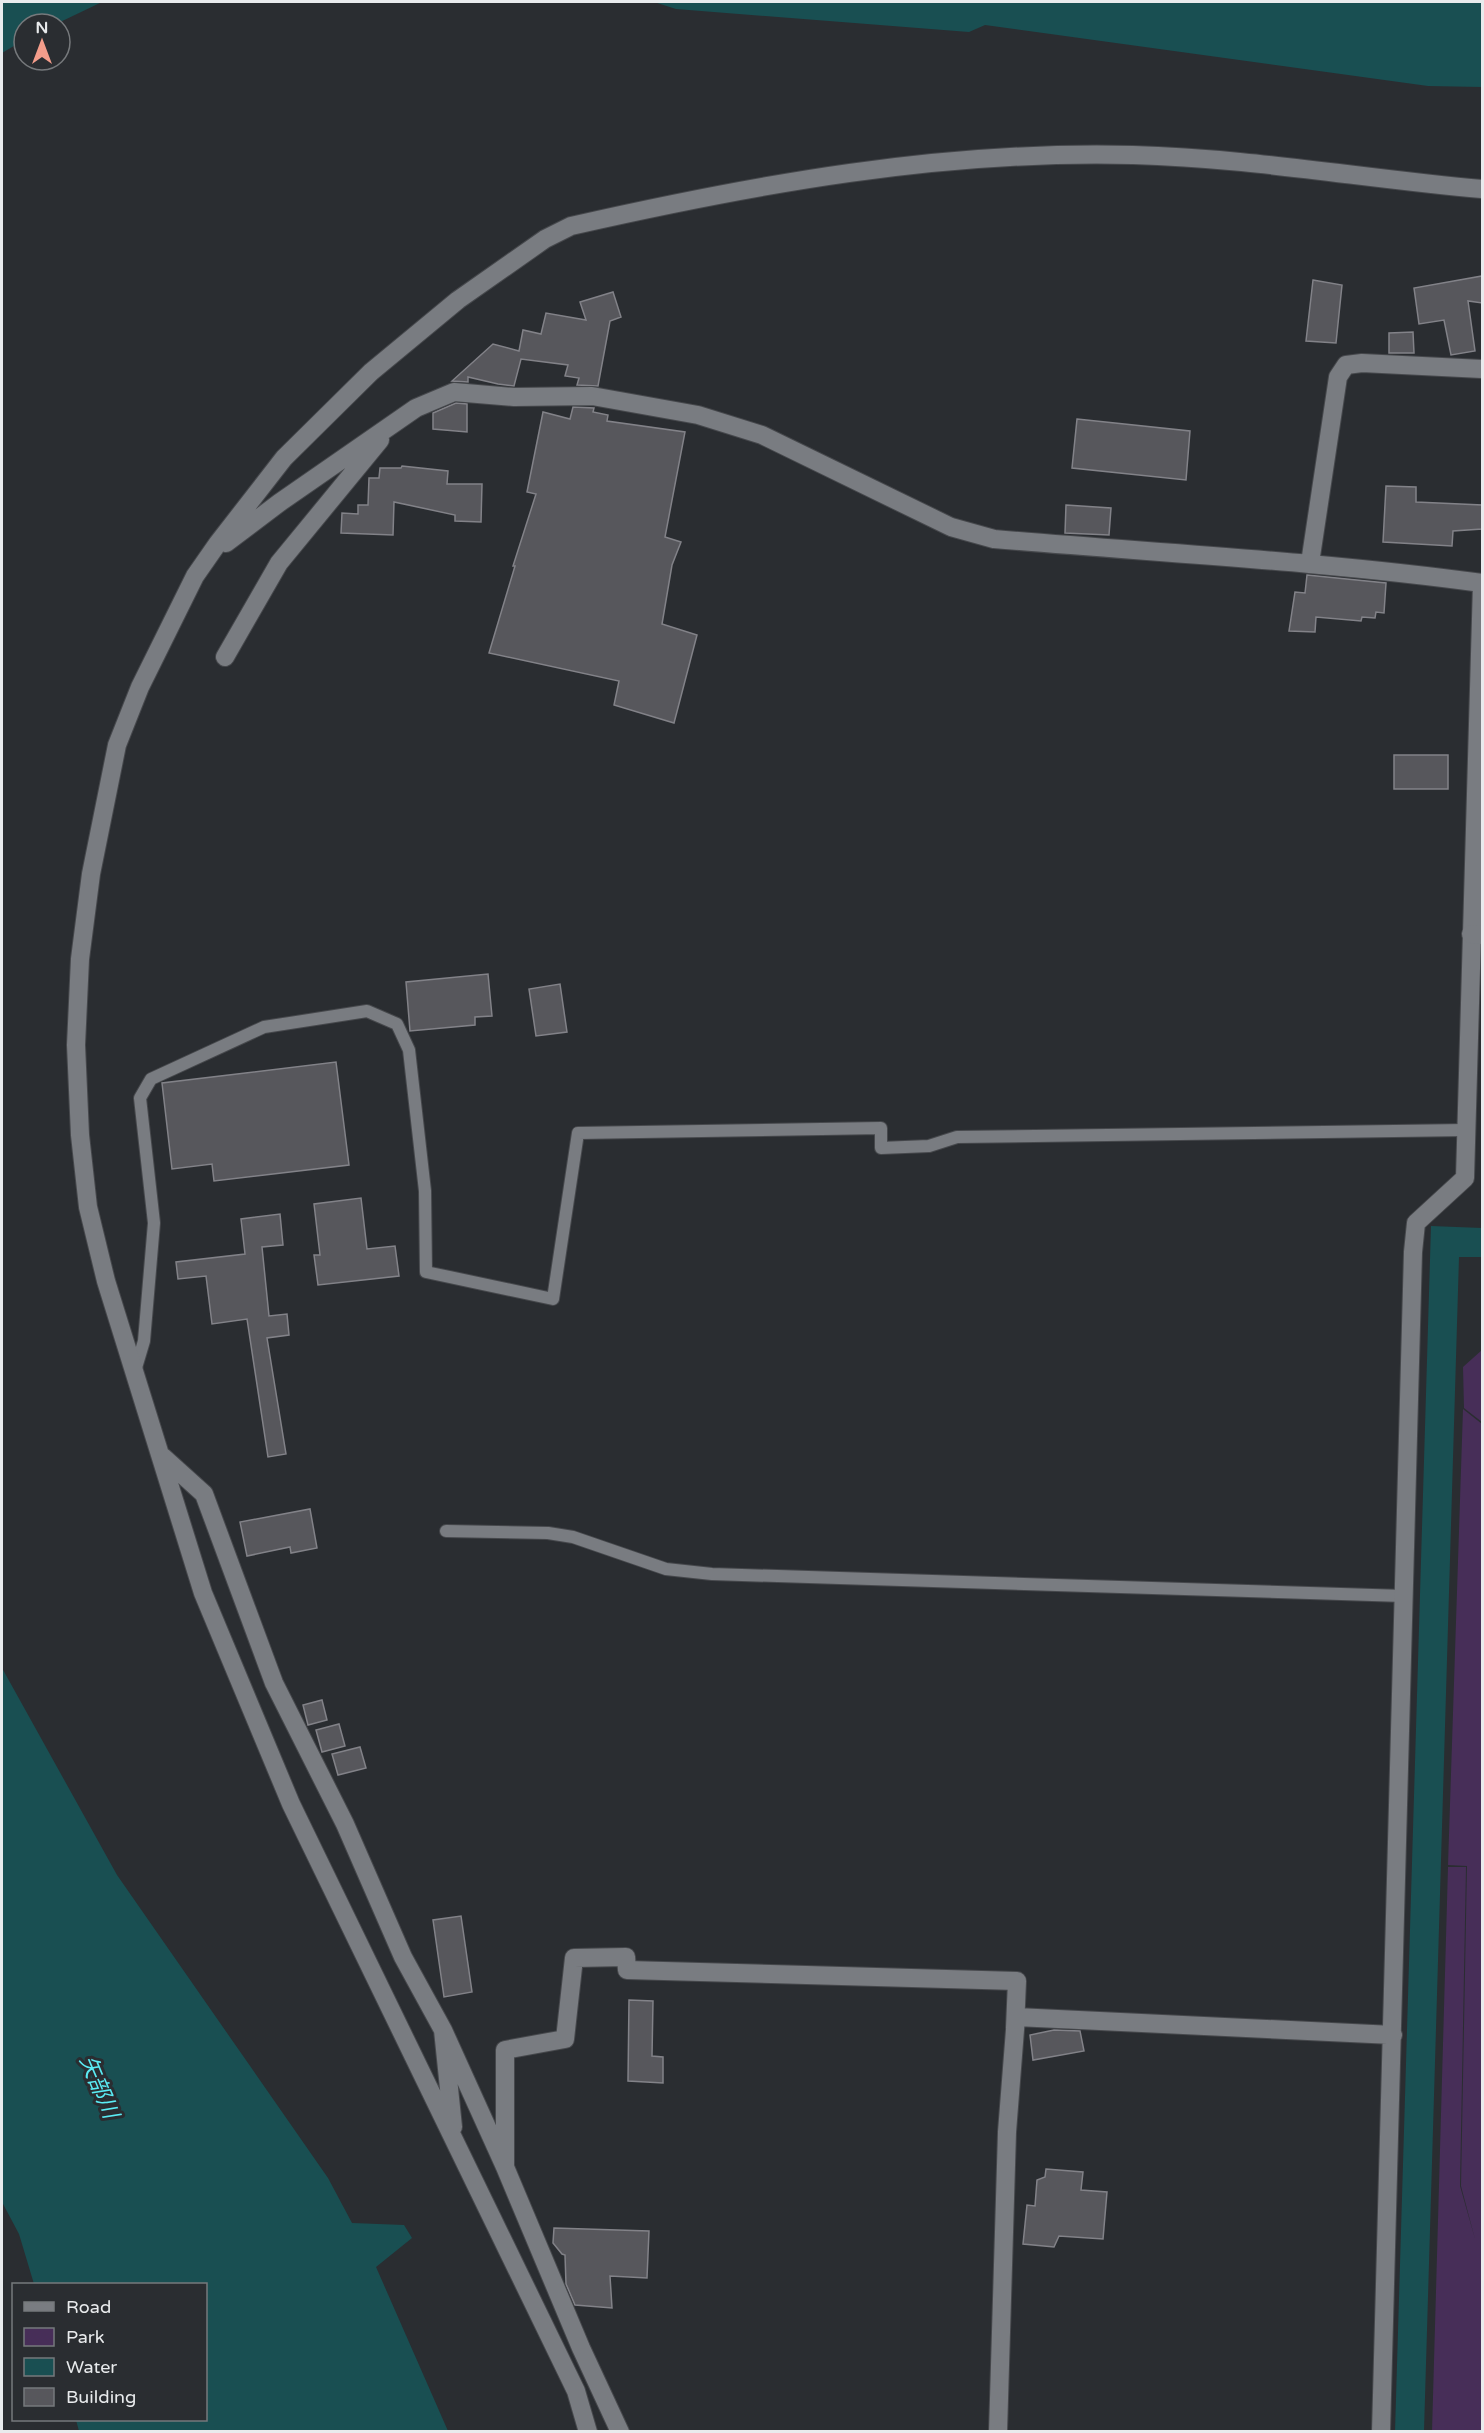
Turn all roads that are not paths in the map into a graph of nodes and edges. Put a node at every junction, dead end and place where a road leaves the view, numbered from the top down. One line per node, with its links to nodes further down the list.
1 (1482, 189): 4 (street)
2 (1482, 369): 5 (street)
3 (395, 423): 4 (street); 5 (street); 7 (street)
4 (208, 556): 10 (street)
5 (1310, 563): 6 (street)
6 (1482, 584): 8 (street)
7 (225, 657)
8 (1477, 935): 9 (street)
9 (1466, 1130): 10 (lane); 13 (street)
10 (135, 1371): 11 (street)
11 (161, 1456): 15 (street); 17 (street)
12 (446, 1531): 13 (lane)
13 (1404, 1596): 16 (street)
14 (1015, 2028): 16 (street); 18 (street); 21 (street)
15 (443, 2030): 17 (street); 18 (street)
16 (1393, 2035): 22 (street)
17 (454, 2140): 19 (street)
18 (505, 2167): 20 (street)
19 (588, 2432)
20 (620, 2432)
21 (998, 2432)
22 (1381, 2432)

